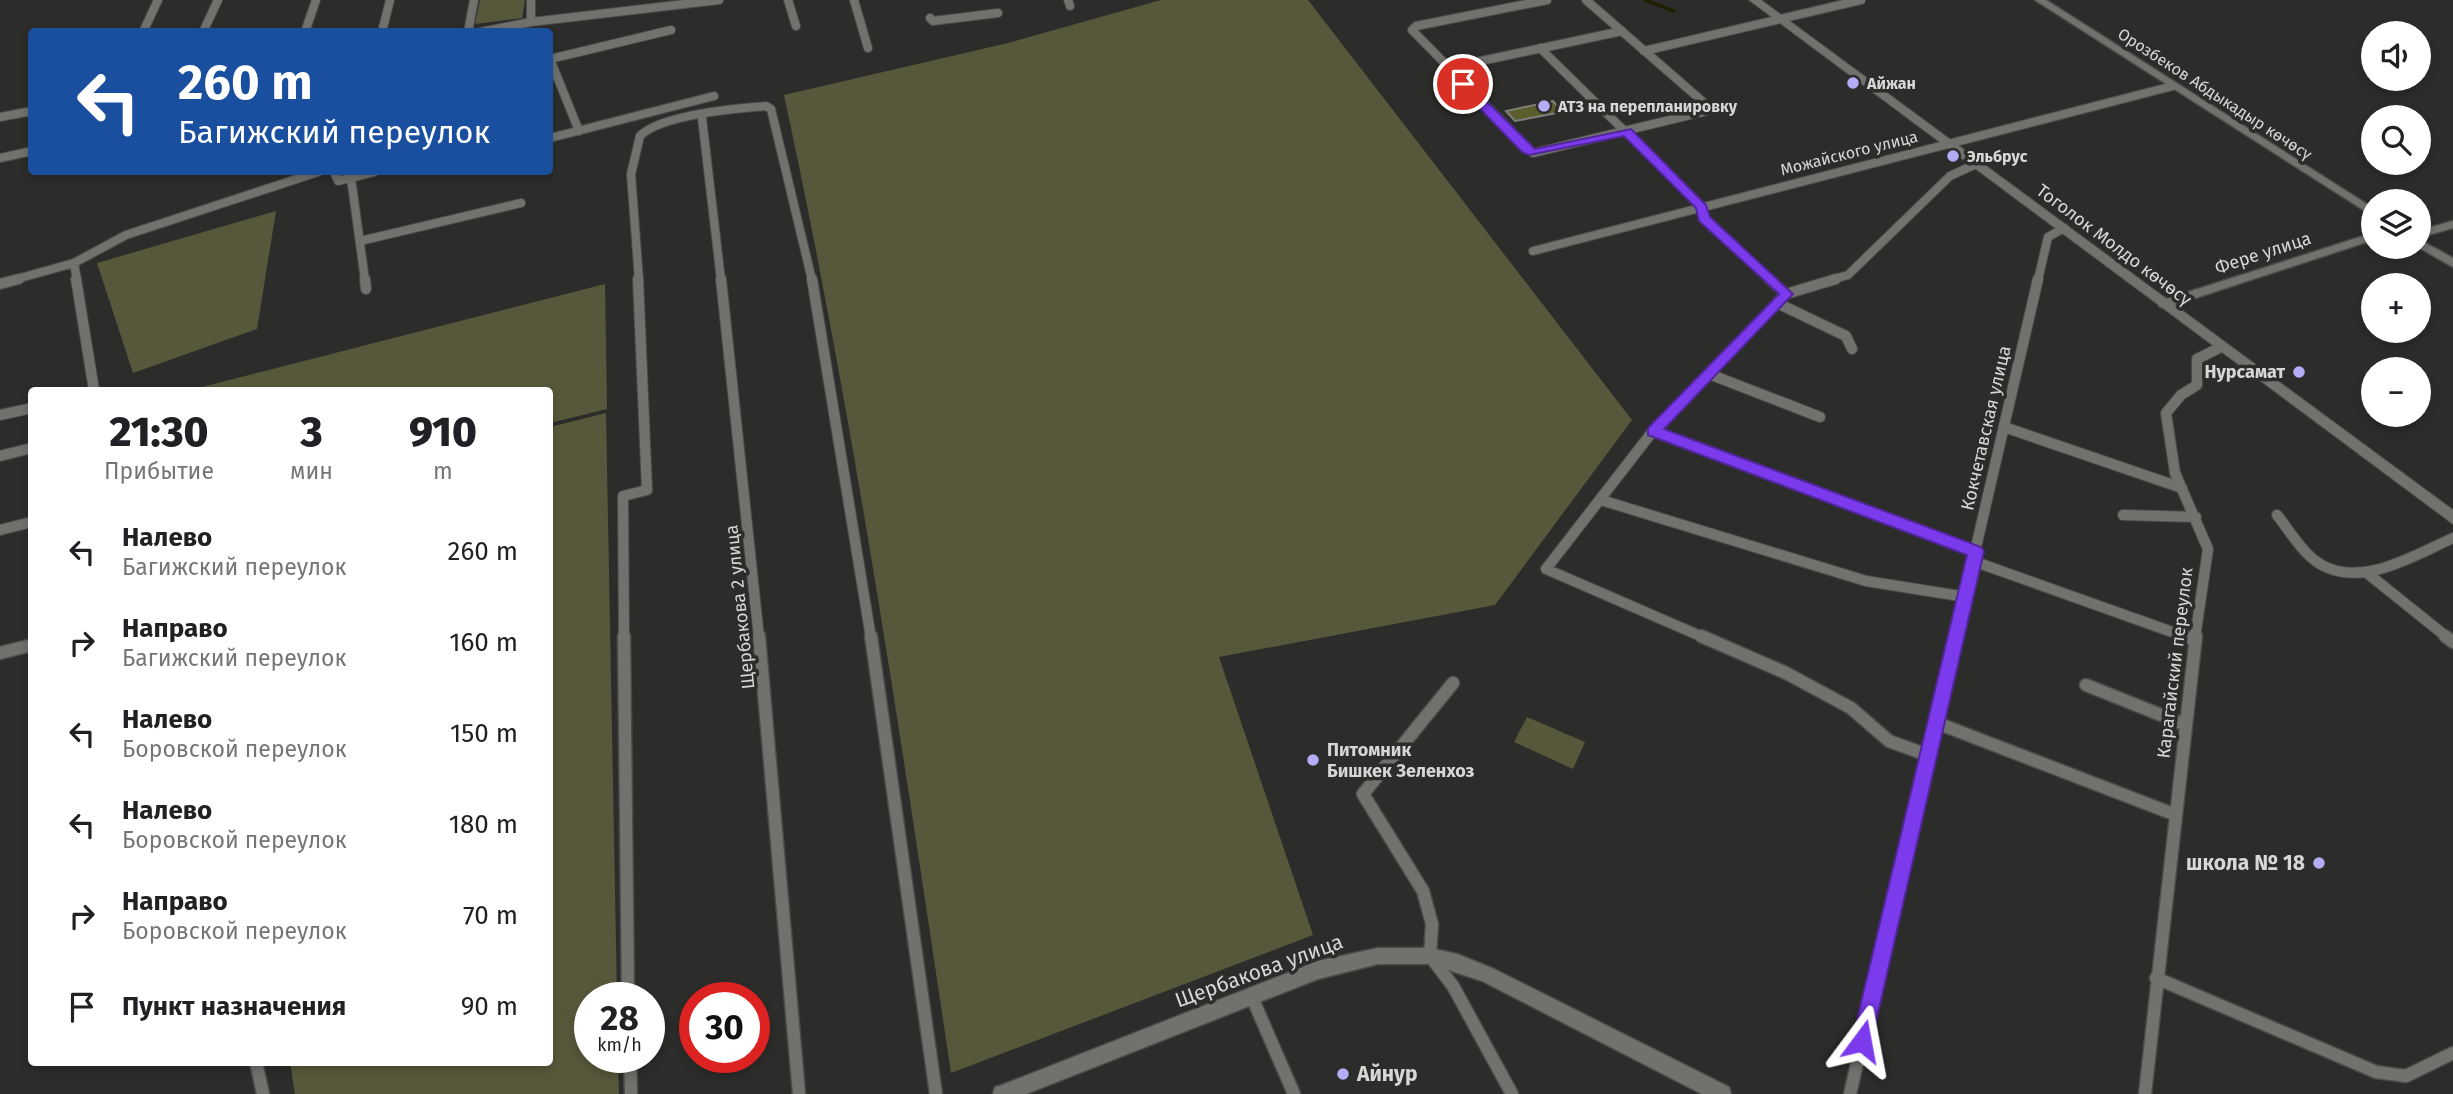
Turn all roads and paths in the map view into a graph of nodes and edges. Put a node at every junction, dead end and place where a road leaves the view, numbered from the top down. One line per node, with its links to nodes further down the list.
1 (158, 0): 25 (street)
2 (218, 0): 26 (street)
3 (316, 0): 27 (street)
4 (390, 0): 28 (street)
5 (474, 0): 29 (street)
6 (531, 0): 23 (street)
7 (617, 0): 20 (street)
8 (719, 0): 18 (street)
9 (788, 0): 24 (street)
10 (854, 0): 33 (street)
11 (994, 0): 21 (street)
12 (1481, 0): 19 (street)
13 (1547, 0): 19 (street)
14 (1586, 0): 32 (street)
15 (1754, 0): 22 (main road, Тоголок Молдо көчөсү)
16 (1861, 0): 22 (street)
17 (2040, 0): 39 (street, Орозбеков Абдыкадыр көчөсү)
18 (688, 2): 20 (street)
19 (1493, 11): 38 (street)
20 (618, 12): 23 (street)
21 (930, 18)
22 (1780, 19): 35 (street); 47 (main road, Тоголок Молдо көчөсү)
23 (531, 22): 30 (street)
24 (796, 26)
25 (145, 28)
26 (205, 28)
27 (306, 28)
28 (383, 28)
29 (469, 28)
30 (501, 28)
31 (671, 30): 36 (street)
32 (1622, 31): 34 (street); 35 (street)
33 (868, 48)
34 (1540, 48): 38 (street); 45 (street)
35 (1644, 51): 45 (street)
36 (553, 58)
37 (553, 66): 44 (street)
38 (1448, 68): 45 (street)
39 (2173, 86): 47 (street, Можайского улица); 56 (street, Орозбеков Абдыкадыр көчөсү)
40 (714, 96): 44 (street)
41 (28, 112): 42 (street)
42 (0, 117)
43 (702, 118): 107 (street); 114 (street, Щербакова 2 улица); 115 (street)
44 (579, 131): 46 (street)
45 (1627, 132): 57 (street)
46 (553, 137)
47 (1949, 144): 50 (main road, Тоголок Молдо көчөсү); 57 (street, Можайского улица)
48 (28, 152): 49 (street)
49 (0, 158)
50 (1976, 164): 59 (main road, Тоголок Молдо көчөсү); 69 (street)
51 (309, 175): 65 (street)
52 (335, 175): 54 (street)
53 (362, 175): 54 (street)
54 (351, 178): 62 (street)
55 (521, 203): 62 (street)
56 (2361, 205)
57 (1702, 207): 64 (street, Можайского улица); 69 (street)
58 (2453, 224): 60 (street)
59 (2064, 228): 71 (main road, Тоголок Молдо көчөсү); 79 (street, Кокчетавская улица)
60 (2431, 231)
61 (2361, 240): 71 (street, Фере улица)
62 (360, 241): 68 (street)
63 (2431, 250): 66 (street)
64 (1533, 251)
65 (74, 263): 67 (street); 75 (street)
66 (2453, 263)
67 (0, 284)
68 (366, 289)
69 (1786, 294): 70 (street)
70 (1777, 303): 73 (street); 74 (street)
71 (2164, 304): 72 (main road, Тоголок Молдо көчөсү)
72 (2221, 347): 83 (street, Карагайский переулок); 88 (main road, Тоголок Молдо көчөсү)
73 (1852, 349)
74 (1709, 374): 78 (street); 80 (street)
75 (94, 387)
76 (28, 409): 77 (street)
77 (0, 415)
78 (1820, 417)
79 (2004, 427): 83 (street); 92 (street, Кокчетавская улица)
80 (1654, 431): 84 (street); 92 (street)
81 (28, 449): 82 (street)
82 (0, 456)
83 (2182, 488): 87 (street, Карагайский переулок)
84 (1601, 500): 94 (street); 103 (street)
85 (2123, 515): 87 (street)
86 (2277, 515): 93 (street)
87 (2196, 517): 95 (street, Карагайский переулок)
88 (2453, 518)
89 (28, 523): 90 (street)
90 (0, 530)
91 (2453, 538): 93 (street)
92 (1975, 556): 94 (street, Кокчетавская улица); 95 (street)
93 (2367, 573): 96 (street)
94 (1966, 597): 101 (street, Кокчетавская улица)
95 (2195, 640): 102 (street, Карагайский переулок)
96 (2453, 642)
97 (28, 646): 98 (street)
98 (0, 653)
99 (1454, 683): 105 (street)
100 (2086, 685): 102 (street)
101 (1937, 723): 103 (street, Кокчетавская улица); 104 (street)
102 (2186, 725): 104 (street, Карагайский переулок)
103 (1930, 756): 120 (street, Кокчетавская улица)
104 (2176, 814): 106 (street, Карагайский переулок)
105 (1430, 956): 108 (street, Щербакова улица); 118 (street); 119 (street, Щербакова улица)
106 (2156, 978): 109 (street); 121 (street, Карагайский переулок)
107 (628, 982)
108 (1251, 995): 116 (street, Щербакова улица); 117 (street)
109 (2453, 1053)
110 (257, 1066): 112 (street)
111 (630, 1073): 113 (street)
112 (262, 1094)
113 (631, 1094)
114 (799, 1094)
115 (936, 1094)
116 (1002, 1094)
117 (1294, 1094)
118 (1512, 1094)
119 (1722, 1094)
120 (1850, 1094)
121 (2145, 1094)

